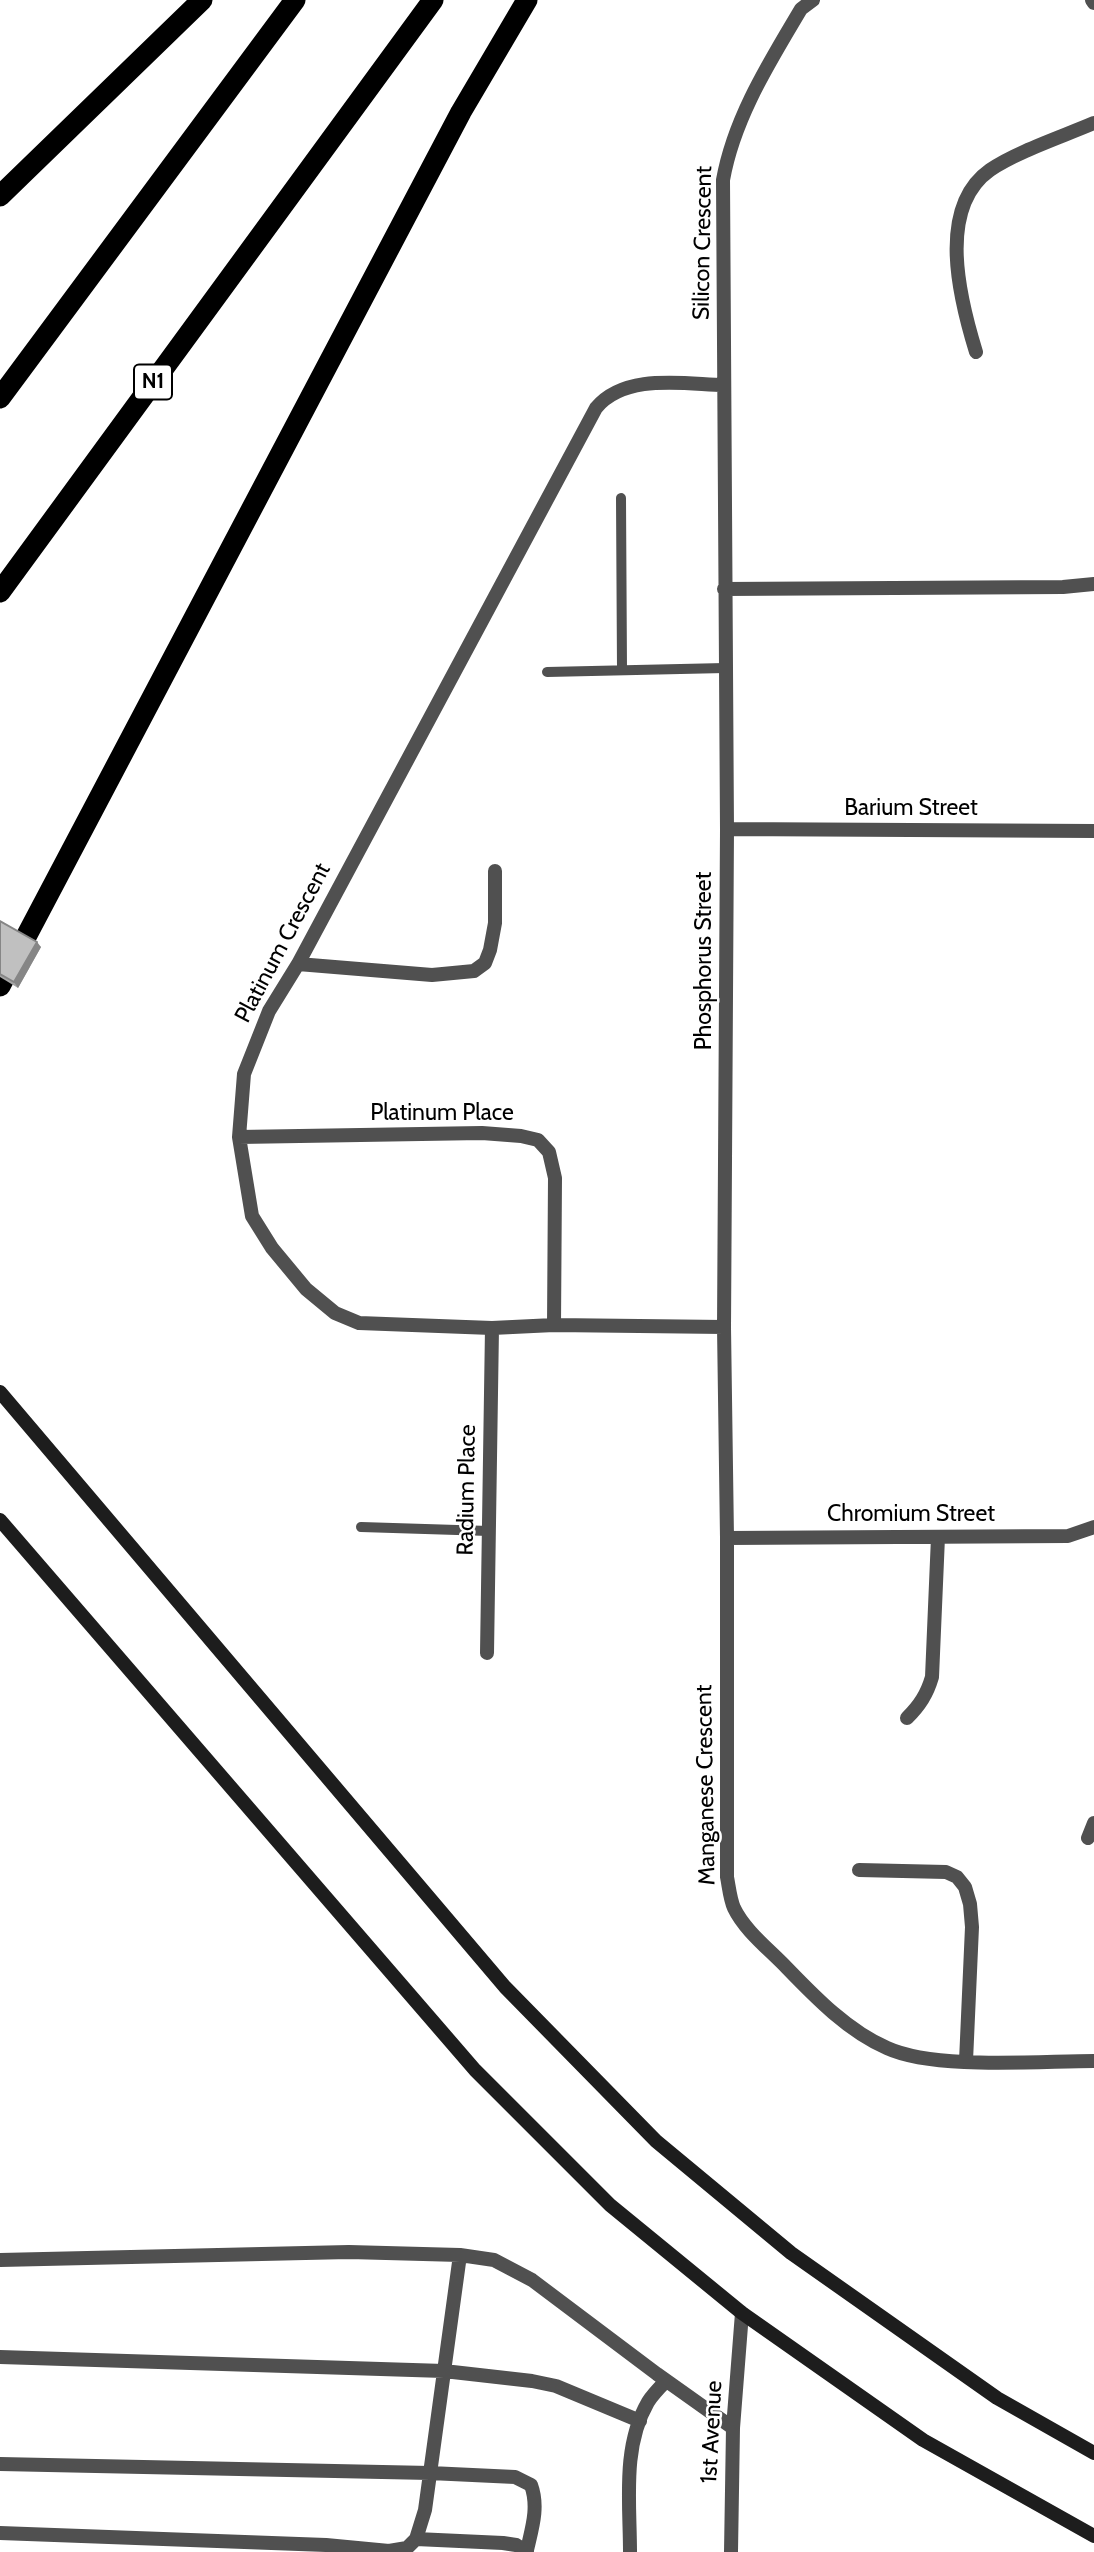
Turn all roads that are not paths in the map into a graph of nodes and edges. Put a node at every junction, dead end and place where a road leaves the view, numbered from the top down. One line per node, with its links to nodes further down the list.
1 (202, 0): 7 (highway)
2 (295, 0): 10 (highway)
3 (433, 0): 14 (highway, N1)
4 (527, 0): 22 (highway)
5 (813, 0): 9 (street, Silicon Crescent)
6 (1094, 123): 8 (street)
7 (0, 196)
8 (976, 352)
9 (724, 385): 13 (street, Phosphorus Street); 21 (street, Platinum Crescent)
10 (0, 398)
11 (621, 498): 16 (lane)
12 (1094, 584): 13 (street)
13 (724, 589): 15 (street, Phosphorus Street)
14 (0, 592)
15 (725, 668): 16 (lane); 18 (street, Phosphorus Street)
16 (622, 670): 17 (lane)
17 (547, 672)
18 (727, 829): 19 (street, Barium Street); 25 (street, Phosphorus Street)
19 (1094, 831)
20 (495, 871): 21 (street)
21 (298, 964): 23 (street, Platinum Crescent)
22 (0, 986)
23 (239, 1138): 24 (street, Platinum Place); 26 (street, Platinum Crescent)
24 (554, 1325): 25 (street, Platinum Crescent); 26 (street, Platinum Crescent)
25 (724, 1327): 33 (street, Phosphorus Street)
26 (492, 1328): 31 (street, Radium Place)
27 (0, 1392): 49 (main road)
28 (0, 1520): 43 (main road)
29 (1094, 1527): 32 (street, Chromium Street)
30 (361, 1528): 31 (lane)
31 (489, 1531): 34 (street, Radium Place)
32 (938, 1537): 33 (street, Chromium Street); 35 (street)
33 (727, 1538): 39 (street, Manganese Crescent)
34 (488, 1653)
35 (907, 1718)
36 (1094, 1823): 37 (street)
37 (1088, 1838)
38 (859, 1870): 39 (street)
39 (966, 2061): 40 (street, Manganese Crescent)
40 (1094, 2061)
41 (460, 2255): 42 (street); 45 (street); 46 (street)
42 (0, 2260)
43 (742, 2314): 48 (street, 1st Avenue); 53 (main road)
44 (0, 2357): 45 (street)
45 (444, 2371): 47 (street); 51 (street)
46 (666, 2381): 47 (street); 48 (street)
47 (640, 2421): 57 (street)
48 (733, 2428): 58 (street, 1st Avenue)
49 (1094, 2453)
50 (0, 2464): 51 (street)
51 (430, 2473): 54 (street); 56 (street)
52 (0, 2533): 55 (street)
53 (1094, 2536)
54 (410, 2546): 55 (street); 56 (street)
55 (228, 2547)
56 (527, 2551)
57 (630, 2552)
58 (731, 2552)

